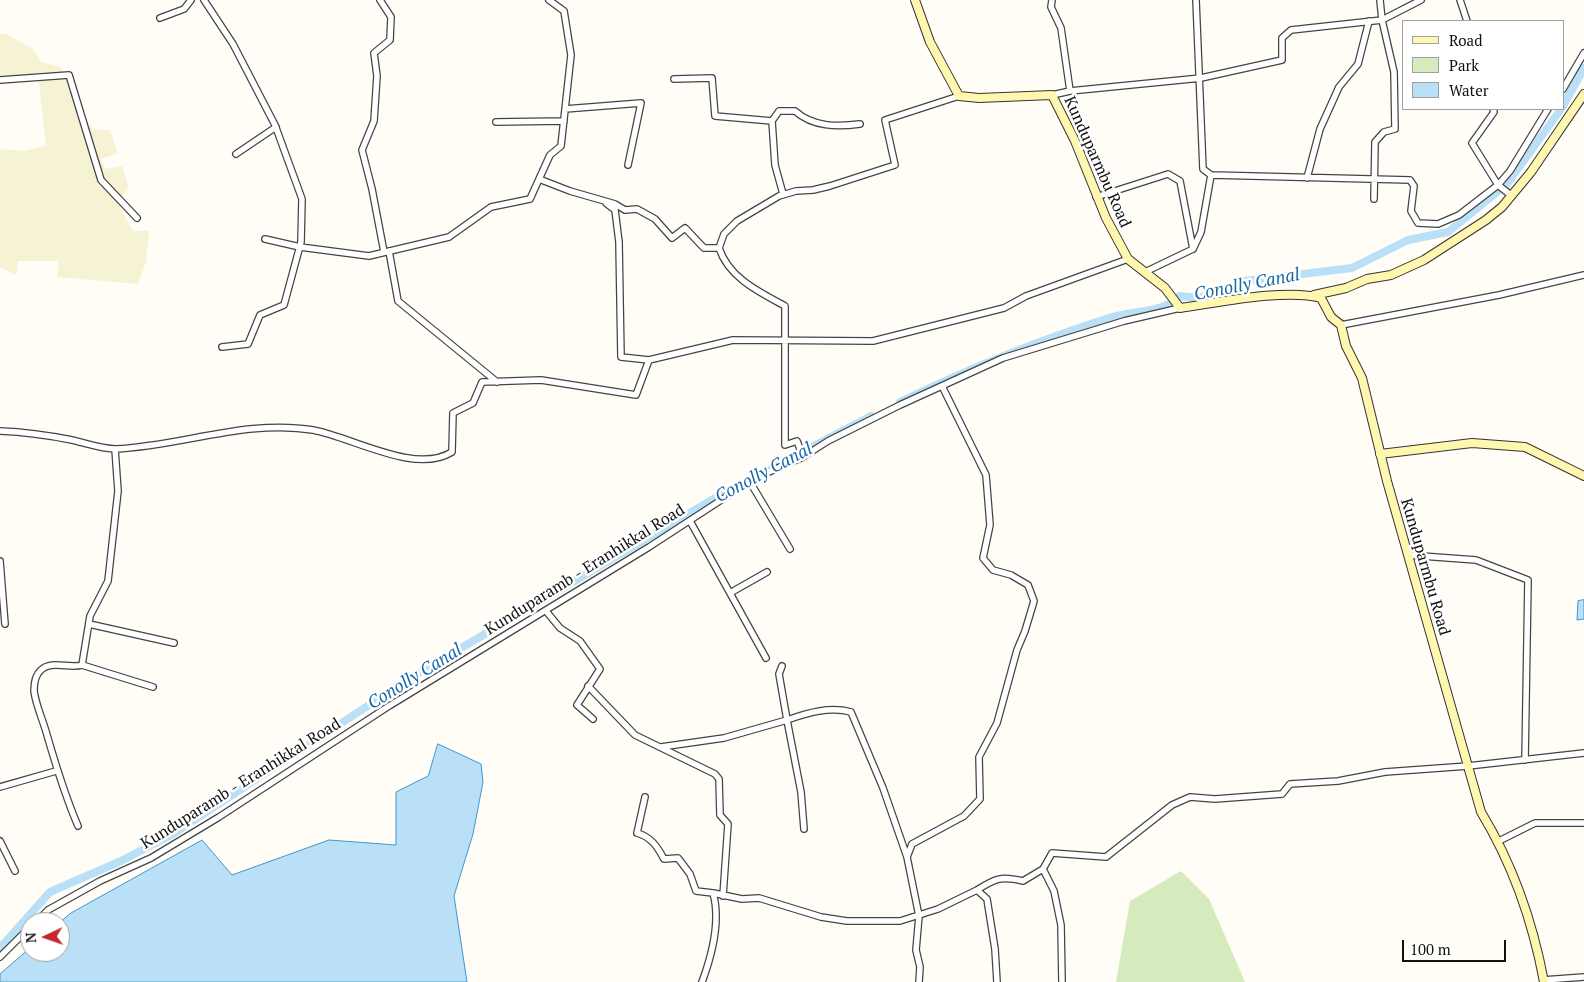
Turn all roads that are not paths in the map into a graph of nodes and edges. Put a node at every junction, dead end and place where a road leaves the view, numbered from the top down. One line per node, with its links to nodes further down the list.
1 (191, 0): 11 (street)
2 (204, 0): 31 (street)
3 (380, 0): 49 (street)
4 (549, 0): 24 (street)
5 (915, 0): 23 (main road)
6 (1052, 0): 20 (street)
7 (1196, 0): 16 (street)
8 (1380, 0): 12 (street)
9 (1421, 0): 12 (street)
10 (1460, 0): 13 (street)
11 (160, 18)
12 (1382, 20): 14 (street); 37 (street)
13 (1467, 20)
14 (1369, 21): 16 (street); 35 (street)
15 (1584, 53): 19 (street)
16 (1201, 78): 20 (street); 34 (street)
17 (674, 79): 28 (street)
18 (0, 80): 44 (street)
19 (1564, 87)
20 (1070, 91): 22 (street)
21 (1584, 94): 40 (main road)
22 (1052, 95): 23 (main road, Kunduparmbu Road); 41 (main road, Kunduparmbu Road)
23 (959, 96): 39 (street)
24 (565, 109): 27 (street); 33 (street)
25 (1493, 110): 38 (street)
26 (1547, 110): 38 (street)
27 (564, 121): 29 (street); 36 (street)
28 (772, 121): 30 (street); 39 (street)
29 (496, 122)
30 (860, 124)
31 (276, 127): 32 (street); 46 (street)
32 (236, 154)
33 (628, 165)
34 (1211, 175): 35 (street); 48 (street)
35 (1307, 178): 37 (street)
36 (539, 179): 43 (street); 49 (street)
37 (1374, 180): 38 (street); 42 (street)
38 (1498, 185): 40 (street)
39 (784, 194): 47 (street)
40 (1512, 196): 53 (main road)
41 (1096, 197): 48 (street); 50 (main road, Kunduparmbu Road)
42 (1374, 199)
43 (605, 202): 47 (street); 58 (street)
44 (136, 218)
45 (265, 239): 46 (street)
46 (300, 246): 49 (street); 57 (street)
47 (719, 248): 56 (street)
48 (1193, 249): 51 (street)
49 (386, 252): 59 (street)
50 (1128, 259): 51 (main road, Kunduparmbu Road); 56 (street)
51 (1145, 272): 54 (main road, Kunduparmbu Road)
52 (1584, 275): 55 (street)
53 (1313, 296): 54 (main road); 55 (main road, Kunduparmbu Road)
54 (1179, 305): 60 (street, Kunduparamb - Eranhikkal Road)
55 (1341, 325): 63 (main road, Kunduparmbu Road)
56 (783, 339): 58 (street); 64 (street)
57 (222, 347)
58 (649, 360): 59 (street)
59 (497, 382): 62 (street)
60 (942, 386): 64 (street, Kunduparamb - Eranhikkal Road); 96 (street)
61 (0, 432): 62 (street)
62 (115, 449): 75 (street)
63 (1380, 454): 65 (main road); 69 (main road, Kunduparmbu Road)
64 (803, 456): 66 (street, Kunduparamb - Eranhikkal Road)
65 (1584, 476)
66 (750, 482): 67 (street, Kunduparamb - Eranhikkal Road); 68 (street)
67 (690, 521): 72 (street); 73 (street, Kunduparamb - Eranhikkal Road)
68 (790, 548)
69 (1408, 555): 86 (street); 87 (main road, Kunduparmbu Road)
70 (0, 561): 74 (street)
71 (767, 572): 72 (street)
72 (730, 593): 77 (street)
73 (546, 611): 80 (street); 102 (street, Kunduparamb - Eranhikkal Road)
74 (5, 624)
75 (88, 624): 76 (street); 78 (street)
76 (174, 643)
77 (766, 658)
78 (82, 665): 81 (street); 88 (street)
79 (782, 666): 83 (street)
80 (588, 686): 82 (street); 84 (street)
81 (153, 687)
82 (593, 719)
83 (787, 720): 84 (street); 93 (street); 96 (street)
84 (659, 748): 101 (street)
85 (1584, 754): 86 (street)
86 (1525, 760): 87 (street)
87 (1468, 766): 95 (main road, Kunduparmbu Road); 97 (street)
88 (56, 771): 89 (street); 92 (street)
89 (0, 787)
90 (646, 797): 100 (street)
91 (1584, 823): 95 (street)
92 (78, 826)
93 (804, 829)
94 (0, 841): 98 (street)
95 (1499, 841): 107 (main road, Kunduparmbu Road)
96 (907, 857): 103 (street)
97 (1043, 868): 99 (street); 111 (street)
98 (15, 871)
99 (976, 890): 103 (street); 110 (street)
100 (714, 893): 101 (street); 108 (street)
101 (723, 896): 103 (street)
102 (46, 912)
103 (919, 916): 109 (street)
104 (20, 937): 105 (street)
105 (0, 957)
106 (1584, 977): 107 (street)
107 (1543, 981)
108 (702, 982)
109 (919, 982)
110 (997, 982)
111 (1062, 982)

